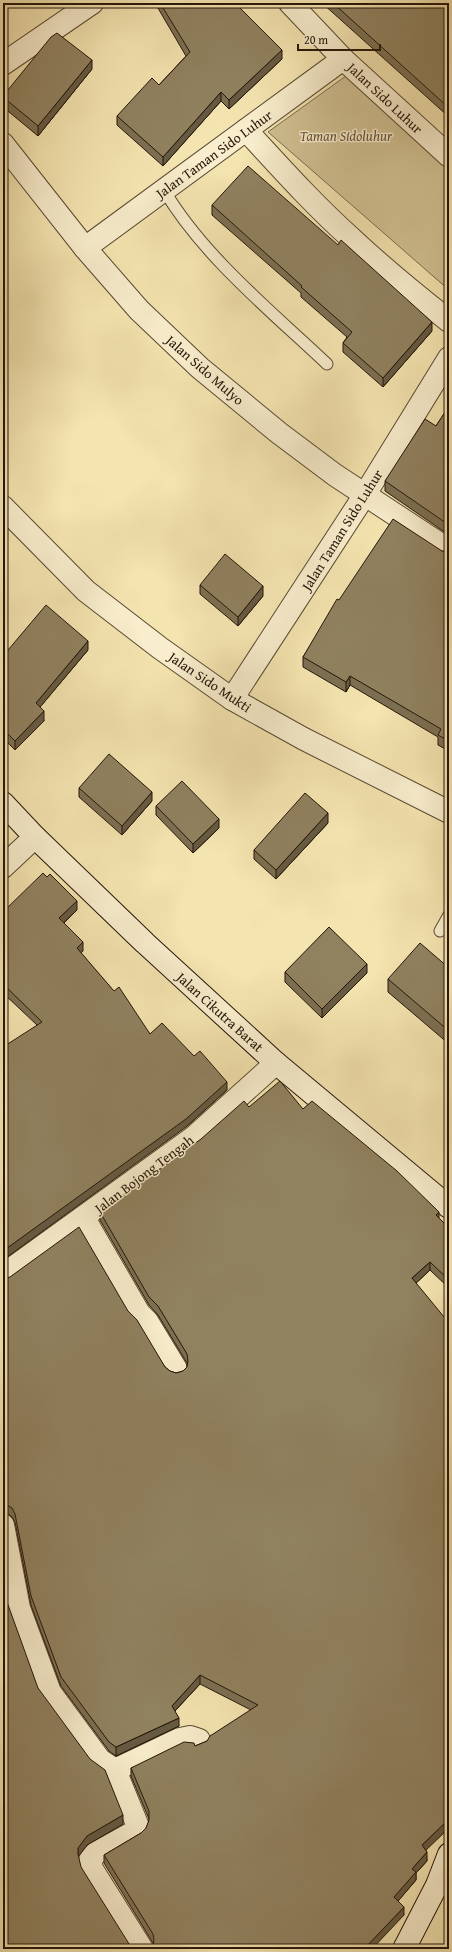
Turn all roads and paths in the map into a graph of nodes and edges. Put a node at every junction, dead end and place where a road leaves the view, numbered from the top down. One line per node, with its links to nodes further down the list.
1 (92, 3): 4 (street)
2 (290, 3): 3 (street, Jalan Sido Luhur)
3 (343, 60): 5 (street, Jalan Taman Sido Luhur); 7 (street, Jalan Sido Luhur)
4 (3, 64)
5 (246, 130): 8 (street, Jalan Taman Sido Luhur); 10 (street)
6 (3, 144): 9 (street, Jalan Sido Mulyo)
7 (449, 156)
8 (164, 190): 9 (street, Jalan Taman Sido Luhur); 12 (lane)
9 (85, 248): 13 (street, Jalan Sido Mulyo)
10 (449, 321)
11 (449, 358): 13 (street, Jalan Taman Sido Luhur)
12 (327, 364)
13 (364, 496): 15 (street, Jalan Sido Mulyo); 16 (street, Jalan Taman Sido Luhur)
14 (3, 507): 16 (street, Jalan Sido Mukti)
15 (449, 550)
16 (232, 700): 18 (street, Jalan Sido Mukti)
17 (3, 803): 19 (street, Jalan Cikutra Barat)
18 (449, 812)
19 (34, 837): 20 (street); 23 (street, Jalan Cikutra Barat)
20 (3, 867)
21 (449, 915): 22 (lane)
22 (440, 931)
23 (276, 1063): 24 (street, Jalan Cikutra Barat); 25 (street, Jalan Bojong Tengah)
24 (449, 1207)
25 (84, 1218): 26 (street, Jalan Bojong Tengah); 27 (street)
26 (3, 1275)
27 (176, 1369)
28 (3, 1525): 30 (street)
29 (198, 1740): 30 (street)
30 (115, 1770): 32 (street)
31 (449, 1854): 33 (street)
32 (142, 1949)
33 (404, 1949)

